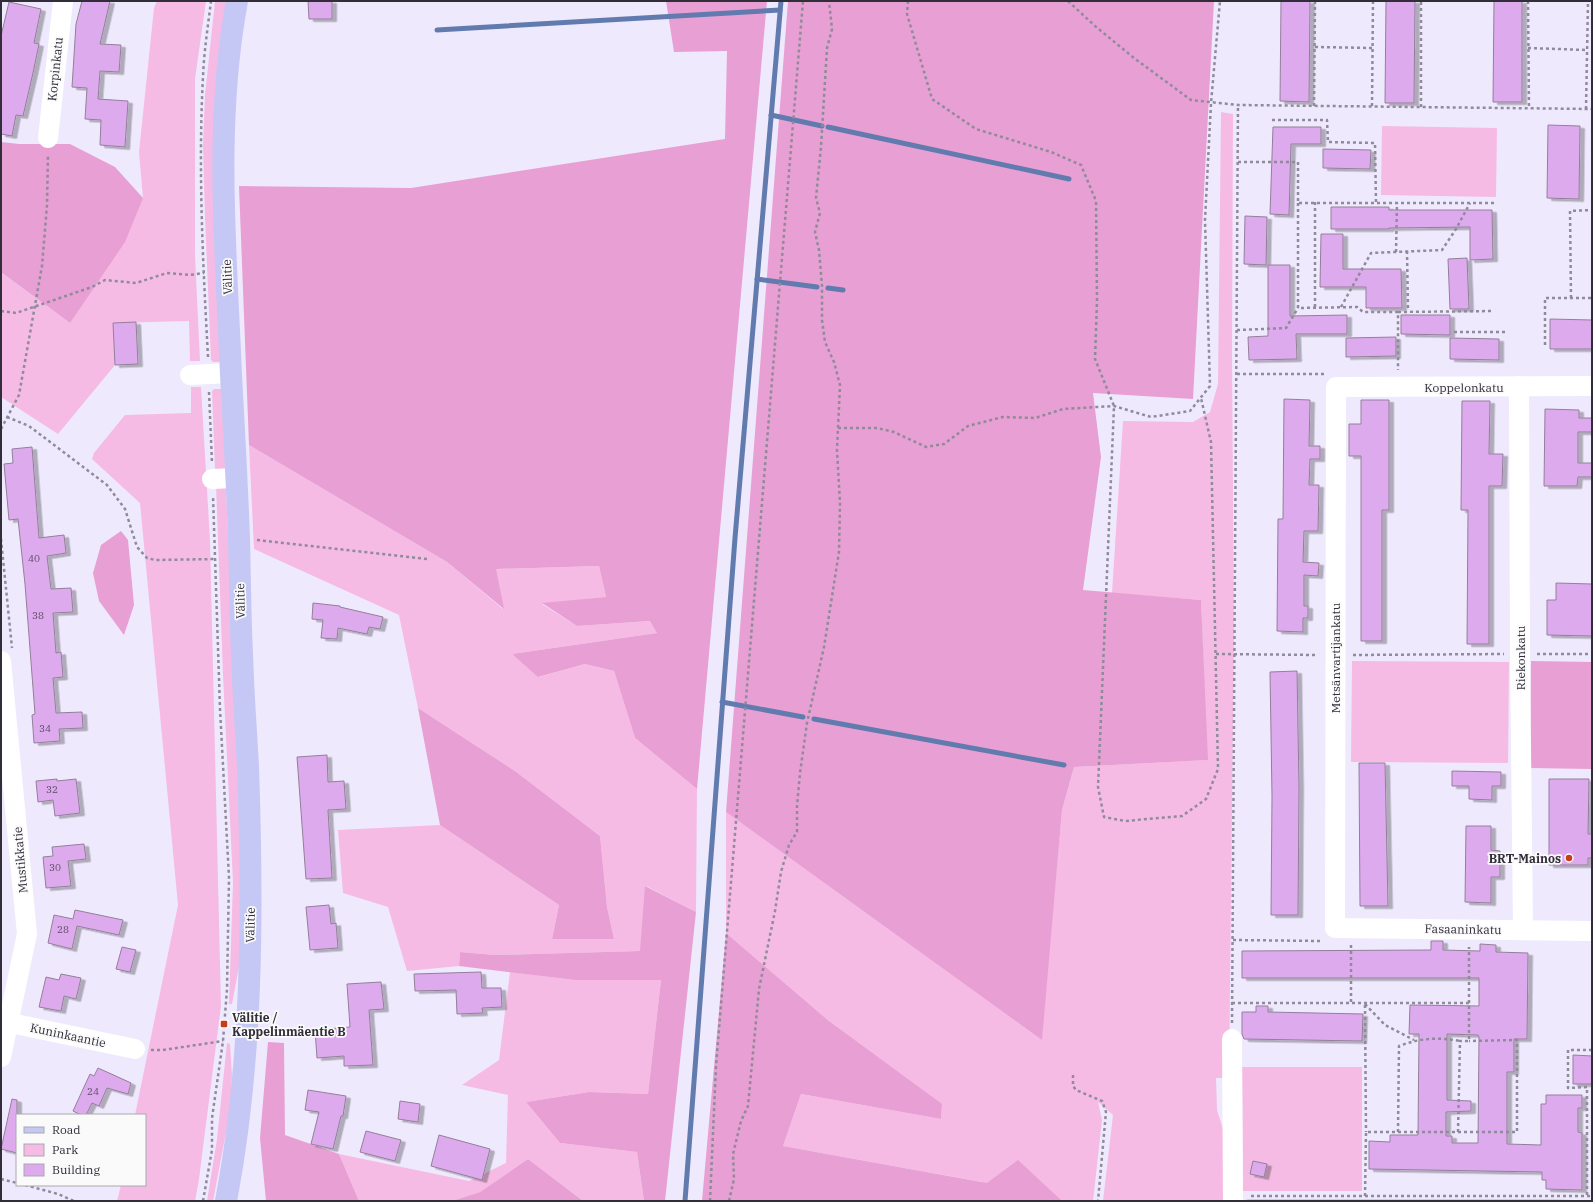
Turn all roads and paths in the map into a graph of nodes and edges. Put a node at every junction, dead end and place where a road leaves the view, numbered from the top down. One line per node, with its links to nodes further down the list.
1 (237, 1): 51 (main road, Välitie)
2 (803, 1): 108 (path)
3 (828, 1): 61 (path)
4 (908, 1): 59 (path)
5 (1068, 1): 17 (path)
6 (1220, 1): 17 (path)
7 (1315, 1): 13 (path)
8 (1373, 1): 14 (path)
9 (1421, 1): 21 (path)
10 (1528, 1): 15 (path)
11 (1588, 1): 16 (path)
12 (61, 2): 26 (street, Korpinkatu)
13 (1315, 47): 14 (path); 19 (path)
14 (1373, 48): 20 (path)
15 (1528, 48): 16 (path); 22 (path)
16 (1587, 50): 23 (path)
17 (1211, 103): 18 (path); 58 (path)
18 (1238, 105): 19 (path); 27 (path)
19 (1314, 106): 20 (path)
20 (1372, 107): 21 (path)
21 (1421, 107): 22 (path)
22 (1529, 109): 23 (path)
23 (1586, 109): 24 (path)
24 (1592, 109)
25 (1272, 120): 30 (path)
26 (48, 138): 39 (path)
27 (1238, 162): 28 (path); 47 (path)
28 (1298, 202): 29 (path); 41 (path)
29 (1315, 202): 30 (path); 42 (path)
30 (1376, 203): 31 (path)
31 (1396, 203): 32 (path); 35 (path)
32 (1470, 203): 33 (path); 36 (path)
33 (1494, 203)
34 (1592, 210): 37 (path)
35 (1396, 252): 36 (path); 40 (path)
36 (1407, 252): 43 (path)
37 (1571, 298): 38 (path); 50 (path)
38 (1592, 298)
39 (34, 307): 44 (path); 52 (path); 60 (path)
40 (1340, 307): 42 (path); 46 (path)
41 (1298, 308): 42 (path); 47 (path)
42 (1315, 308)
43 (1408, 310): 45 (path); 46 (path)
44 (1, 311)
45 (1494, 311)
46 (1398, 312): 54 (path)
47 (1237, 330): 53 (path)
48 (1454, 332): 49 (path)
49 (1505, 332)
50 (1545, 345)
51 (231, 373): 52 (street); 63 (main road, Välitie)
52 (200, 374): 64 (path)
53 (1236, 374): 55 (path); 69 (path)
54 (1398, 375)
55 (1334, 381): 56 (street, Koppelonkatu); 72 (street, Metsänvartijankatu)
56 (1519, 386): 57 (street, Koppelonkatu); 70 (street, Riekonkatu)
57 (1592, 386)
58 (1201, 398): 59 (path); 68 (path)
59 (1114, 406): 61 (path); 68 (path)
60 (7, 417): 62 (path); 66 (path)
61 (838, 428): 109 (path)
62 (1, 429)
63 (236, 478): 64 (street); 65 (main road, Välitie)
64 (212, 479): 66 (path)
65 (239, 538): 67 (path); 107 (main road, Välitie)
66 (215, 559): 88 (path)
67 (427, 559)
68 (1216, 654): 69 (path)
69 (1235, 654): 72 (path); 78 (path)
70 (1520, 654): 71 (path); 72 (path); 75 (street, Riekonkatu)
71 (1592, 654)
72 (1334, 655): 77 (street, Metsänvartijankatu)
73 (1, 661): 74 (street, Mustikkatie)
74 (5, 751): 85 (street, Mustikkatie)
75 (1523, 930): 76 (street, Fasaaninkatu); 77 (street, Fasaaninkatu)
76 (1592, 931)
77 (1332, 934): 78 (path)
78 (1233, 940): 82 (path)
79 (1351, 941): 81 (path)
80 (1469, 941): 83 (path)
81 (1351, 1002): 82 (path); 84 (path)
82 (1232, 1003): 86 (path)
83 (1469, 1003): 84 (path); 90 (path)
84 (1364, 1004): 87 (path); 95 (path)
85 (5, 1022): 91 (street, Kuninkaantie); 93 (street, Mustikkatie)
86 (1232, 1039): 104 (street)
87 (1414, 1040): 89 (path); 96 (path)
88 (223, 1041): 91 (path); 106 (path)
89 (1460, 1041): 90 (path); 97 (path)
90 (1469, 1041): 97 (path)
91 (135, 1050)
92 (1592, 1050): 102 (path)
93 (1, 1057)
94 (1073, 1075): 110 (path)
95 (1366, 1132): 96 (path); 101 (path)
96 (1398, 1132): 97 (path)
97 (1458, 1132)
98 (1, 1178): 99 (path)
99 (16, 1183)
100 (29, 1186): 105 (path)
101 (1365, 1196): 102 (path); 104 (path)
102 (1587, 1196): 103 (path)
103 (1592, 1196)
104 (1233, 1199)
105 (74, 1201)
106 (203, 1201)
107 (226, 1201)
108 (710, 1201)
109 (729, 1201)
110 (1098, 1201)

